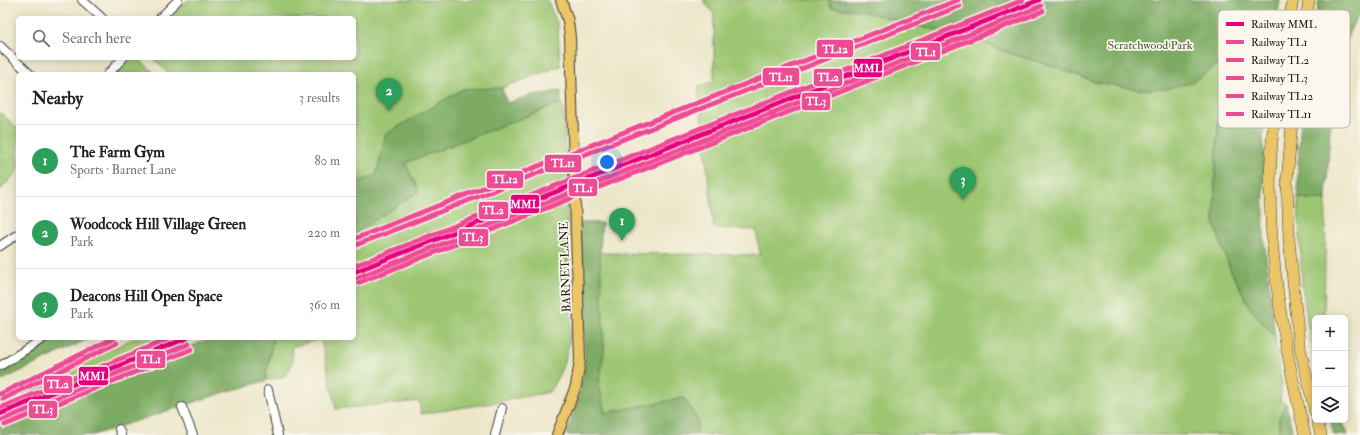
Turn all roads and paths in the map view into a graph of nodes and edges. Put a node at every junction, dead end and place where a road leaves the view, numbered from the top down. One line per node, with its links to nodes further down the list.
1 (82, 0): 8 (street)
2 (178, 0): 9 (street)
3 (561, 0): 28 (main road, BARNET LANE)
4 (1293, 0): 6 (highway)
5 (1309, 0): 7 (highway)
6 (1291, 10)
7 (1307, 10)
8 (100, 16)
9 (162, 16)
10 (0, 46): 12 (street)
11 (121, 60): 13 (street)
12 (28, 72)
13 (110, 72)
14 (1274, 128): 29 (highway)
15 (1292, 128): 21 (highway)
16 (16, 235): 17 (street)
17 (0, 246)
18 (41, 340): 19 (street)
19 (0, 366)
20 (268, 390): 26 (street)
21 (1312, 400)
22 (182, 407): 25 (street)
23 (502, 408): 27 (street)
24 (1318, 423): 30 (highway)
25 (193, 435)
26 (278, 435)
27 (495, 435)
28 (557, 435)
29 (1305, 435)
30 (1321, 435)

